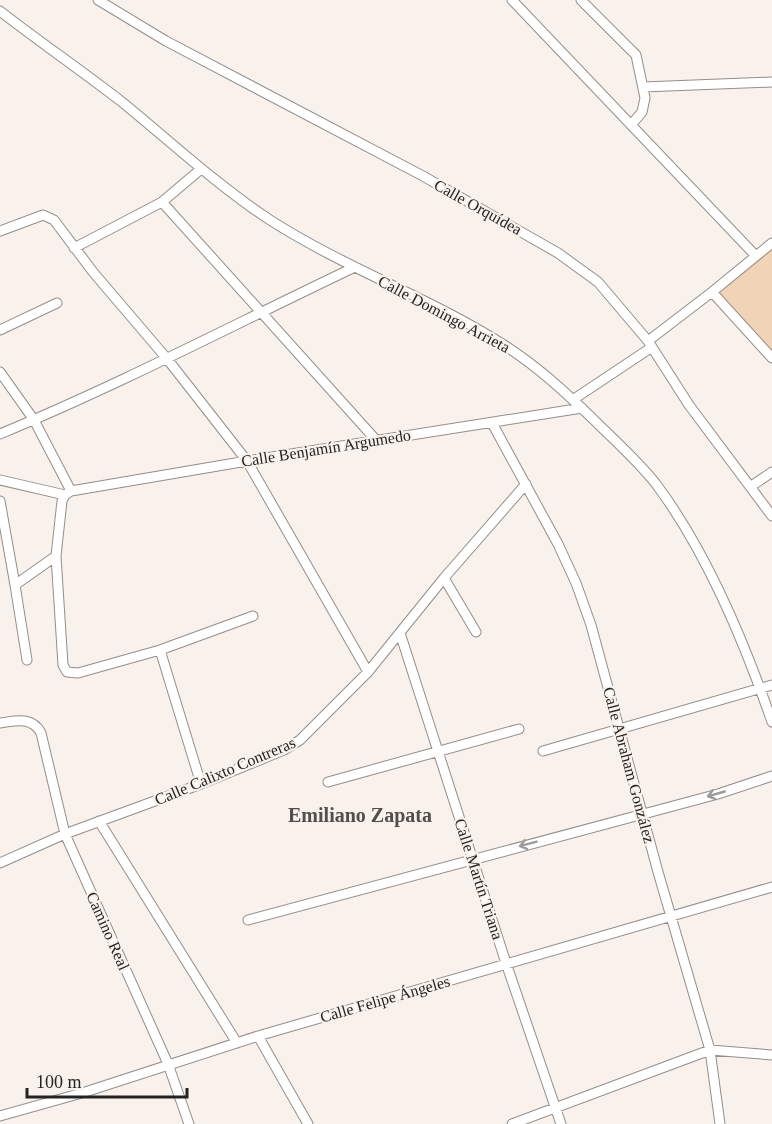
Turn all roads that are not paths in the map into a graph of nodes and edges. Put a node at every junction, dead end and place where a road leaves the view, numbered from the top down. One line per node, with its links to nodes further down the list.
1 (98, 0): 19 (street, Calle Orquídea)
2 (512, 0): 7 (street)
3 (581, 0): 6 (street)
4 (0, 11): 8 (street, Calle Domingo Arrieta)
5 (772, 82): 6 (street)
6 (643, 87): 7 (street)
7 (631, 125): 13 (street)
8 (201, 169): 9 (street); 14 (street, Calle Domingo Arrieta)
9 (162, 202): 12 (street); 17 (street)
10 (0, 231): 12 (street)
11 (772, 243): 13 (street)
12 (74, 248): 21 (street)
13 (756, 256): 15 (street)
14 (356, 267): 17 (street); 23 (street, Calle Domingo Arrieta)
15 (712, 292): 19 (street); 20 (street)
16 (57, 303): 18 (street)
17 (261, 312): 21 (street); 28 (street)
18 (0, 330)
19 (649, 346): 23 (street); 33 (street, Calle Orquídea)
20 (772, 358)
21 (168, 360): 25 (street); 29 (street)
22 (0, 372): 25 (street)
23 (574, 399): 24 (street, Calle Domingo Arrieta)
24 (582, 408): 26 (street, Calle Benjamín Argumedo); 47 (street, Calle Domingo Arrieta)
25 (34, 420): 27 (street); 34 (street)
26 (492, 423): 28 (street, Calle Benjamín Argumedo); 32 (street, Calle Abraham González)
27 (0, 434)
28 (376, 440): 29 (street, Calle Benjamín Argumedo)
29 (247, 461): 34 (street, Calle Benjamín Argumedo); 45 (street)
30 (772, 472): 33 (street)
31 (0, 480): 34 (street)
32 (526, 484): 38 (street, Calle Calixto Contreras); 50 (street, Calle Abraham González)
33 (750, 487): 36 (street, Calle Orquídea)
34 (68, 493): 37 (street)
35 (0, 501): 39 (street)
36 (772, 516)
37 (56, 556): 39 (street); 43 (street)
38 (444, 578): 41 (street); 42 (street, Calle Calixto Contreras)
39 (15, 585): 44 (street)
40 (253, 616): 43 (street)
41 (476, 632)
42 (400, 633): 45 (street, Calle Calixto Contreras); 53 (street, Calle Martín Triana)
43 (160, 650): 56 (street)
44 (27, 660)
45 (368, 672): 56 (street, Calle Calixto Contreras)
46 (772, 685): 47 (street)
47 (761, 689): 48 (street, Calle Domingo Arrieta); 50 (street)
48 (772, 722)
49 (0, 723): 59 (street, Camino Real)
50 (620, 728): 52 (street); 57 (street, Calle Abraham González)
51 (519, 729): 53 (street)
52 (543, 751)
53 (439, 752): 55 (street); 60 (street, Calle Martín Triana)
54 (772, 776): 57 (street, one-way to 57)
55 (328, 782)
56 (201, 784): 58 (street, Calle Calixto Contreras)
57 (642, 813): 60 (street, one-way to 60); 63 (street, Calle Abraham González)
58 (99, 821): 59 (street, Calle Calixto Contreras); 67 (street)
59 (65, 834): 61 (street, Calle Calixto Contreras); 70 (street, Camino Real)
60 (473, 859): 64 (street); 65 (street, Calle Martín Triana)
61 (0, 863)
62 (772, 887): 63 (street, Calle Felipe Ángeles)
63 (671, 918): 65 (street, Calle Felipe Ángeles); 68 (street, Calle Abraham González)
64 (248, 920)
65 (506, 963): 66 (street, Calle Felipe Ángeles); 71 (street, Calle Martín Triana)
66 (258, 1036): 67 (street, Calle Felipe Ángeles); 74 (street)
67 (237, 1043): 70 (street, Calle Felipe Ángeles)
68 (710, 1050): 69 (street); 71 (street); 77 (street, Calle Abraham González)
69 (772, 1056)
70 (168, 1064): 72 (street, Calle Felipe Ángeles); 73 (street, Camino Real)
71 (555, 1107): 75 (street); 76 (street, Calle Martín Triana)
72 (0, 1116)
73 (189, 1124)
74 (308, 1124)
75 (512, 1124)
76 (561, 1124)
77 (720, 1124)

